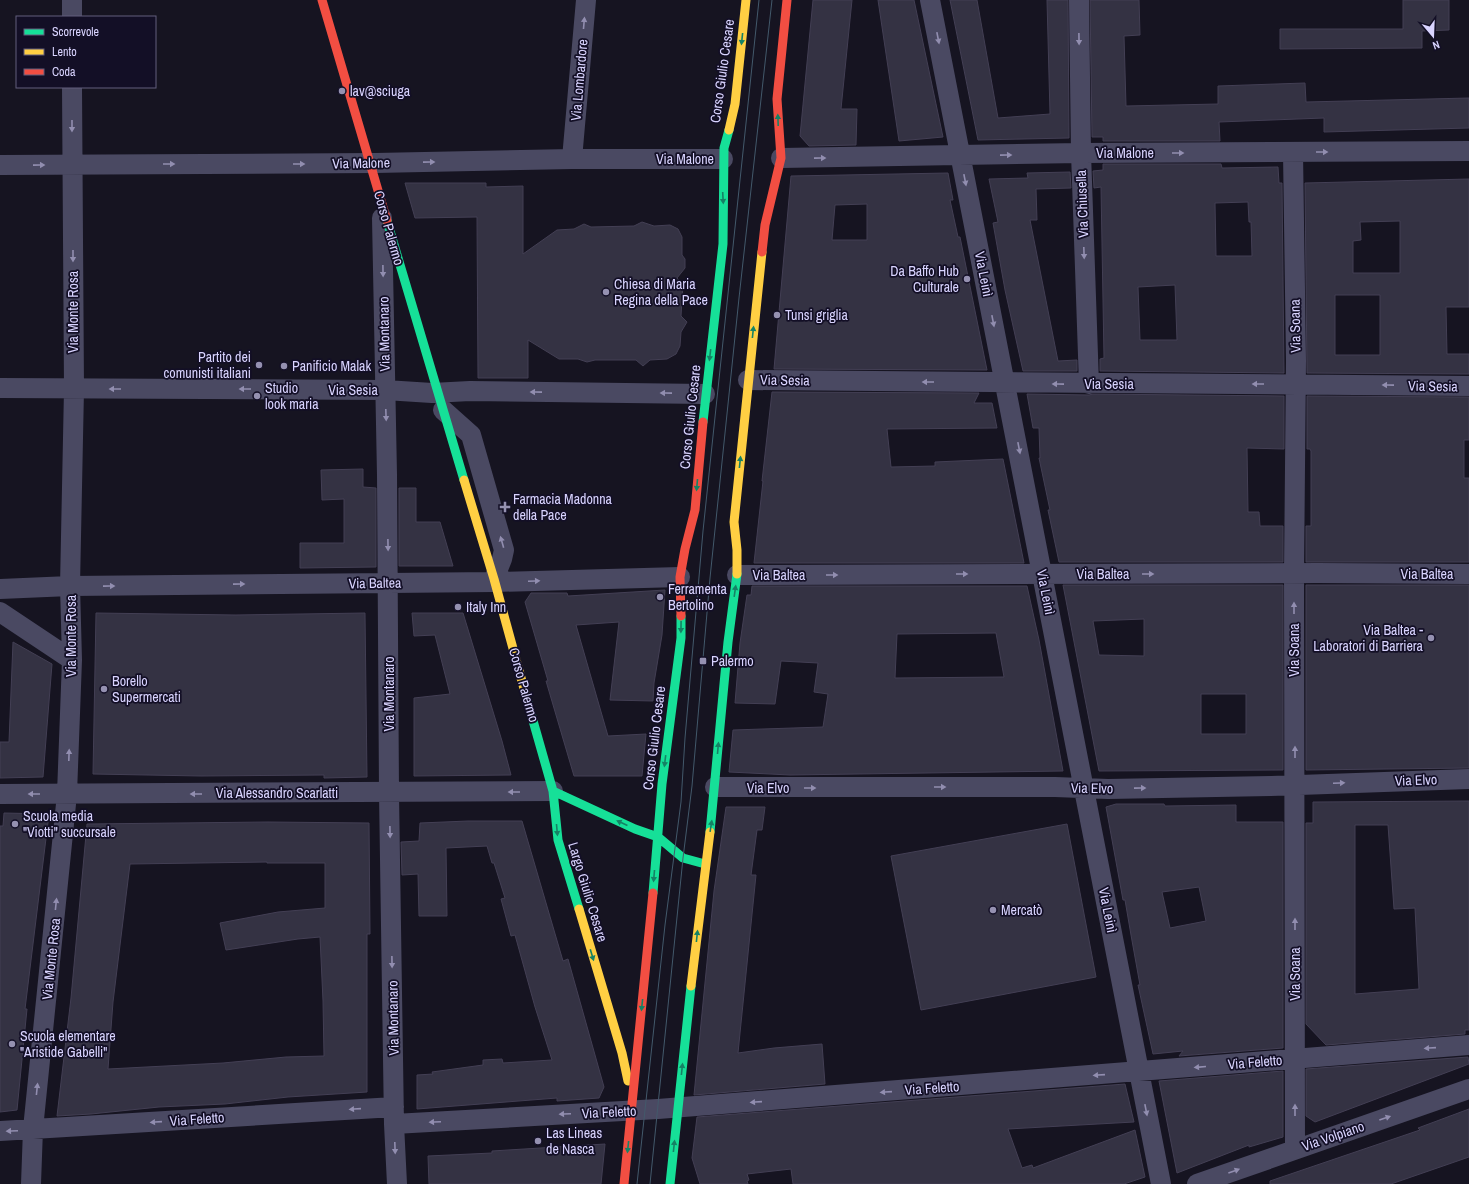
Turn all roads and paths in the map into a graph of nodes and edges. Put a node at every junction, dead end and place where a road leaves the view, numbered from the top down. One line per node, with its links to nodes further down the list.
1 (72, 0): 8 (street)
2 (322, 0): 17 (main road, Corso Palermo)
3 (586, 0): 15 (street, Via Lombardore, one-way to 3)
4 (746, 0): 16 (main road, Corso Giulio Cesare, one-way to 16)
5 (787, 0): 14 (main road, one-way to 5)
6 (930, 0): 13 (street, Via Leinì, one-way to 13)
7 (1079, 0): 12 (street, Via Chiusella, one-way to 12)
8 (72, 16)
9 (72, 88): 19 (street, Via Monte Rosa, one-way to 19)
10 (1469, 151): 11 (street, Via Malone, one-way to 10)
11 (1294, 152): 12 (street, Via Malone, one-way to 11); 24 (street, Via Soana)
12 (1081, 153): 13 (street, Via Malone, one-way to 12); 23 (street, Via Chiusella, one-way to 23)
13 (961, 155): 14 (street, Via Malone, one-way to 13); 22 (street, Via Leinì, one-way to 22)
14 (781, 158): 21 (main road, one-way to 14)
15 (572, 159): 16 (street, Via Malone); 17 (street, Via Malone, one-way to 15)
16 (723, 159): 29 (main road, Corso Giulio Cesare, one-way to 29)
17 (370, 164): 19 (street, Via Malone, one-way to 17); 20 (main road, Corso Palermo)
18 (0, 165): 19 (street, Via Malone, one-way to 19)
19 (72, 165): 27 (street, Via Monte Rosa, one-way to 27)
20 (381, 204): 28 (street, Via Montanaro, one-way to 28); 30 (main road, Corso Palermo)
21 (748, 380): 22 (street, Via Sesia, one-way to 21); 34 (main road, one-way to 21)
22 (1006, 382): 23 (street, Via Sesia, one-way to 22); 32 (street, Via Leinì, one-way to 32)
23 (1089, 384): 24 (street, Via Sesia, one-way to 23)
24 (1295, 385): 25 (street, Via Sesia, one-way to 24); 31 (street, Via Soana)
25 (1469, 386)
26 (0, 388): 27 (street, Via Sesia)
27 (74, 389): 28 (street, Via Sesia, one-way to 27); 38 (street, Via Monte Rosa)
28 (385, 390): 30 (street, Via Sesia); 37 (street, Via Montanaro, one-way to 37)
29 (705, 394): 30 (street, Via Sesia, one-way to 30); 35 (main road, Corso Giulio Cesare, one-way to 35)
30 (440, 401): 36 (street)
31 (1294, 573): 32 (street, Via Baltea, one-way to 31); 33 (street, Via Baltea); 43 (street, Via Soana, one-way to 31)
32 (1043, 574): 34 (street, Via Baltea, one-way to 32); 45 (street, Via Leinì)
33 (1469, 574)
34 (737, 575): 44 (main road, one-way to 34)
35 (680, 577): 36 (street, Via Baltea, one-way to 35); 50 (main road, Corso Giulio Cesare, one-way to 50)
36 (495, 581): 37 (street, Via Baltea); 46 (main road, Corso Palermo)
37 (389, 582): 38 (street, Via Baltea, one-way to 37); 47 (street, Via Montanaro)
38 (70, 586): 39 (street, Via Baltea); 41 (street, Via Monte Rosa)
39 (0, 589)
40 (0, 612): 41 (street)
41 (72, 660): 49 (street, Via Monte Rosa, one-way to 41)
42 (1469, 779): 43 (street, Via Elvo, one-way to 42)
43 (1294, 784): 45 (street, Via Elvo, one-way to 43); 53 (street, Via Soana, one-way to 43)
44 (715, 787): 45 (street, Via Elvo, one-way to 45); 51 (main road, one-way to 44)
45 (1084, 788): 54 (street, Via Leinì)
46 (553, 791): 47 (street, Via Alessandro Scarlatti, one-way to 47); 50 (main road, one-way to 46); 57 (main road, Largo Giulio Cesare, one-way to 57)
47 (389, 793): 49 (street, Via Alessandro Scarlatti, one-way to 49); 58 (street, Via Montanaro, one-way to 58)
48 (0, 794): 49 (street, Via Alessandro Scarlatti, one-way to 48)
49 (68, 794): 59 (street, Via Monte Rosa, one-way to 49)
50 (658, 837): 51 (main road); 57 (main road, Largo Giulio Cesare, one-way to 57)
51 (705, 864): 56 (main road, one-way to 51)
52 (1469, 1045): 53 (street, Via Feletto, one-way to 53)
53 (1295, 1059): 54 (street, Via Feletto, one-way to 54); 61 (street, Via Soana, one-way to 53)
54 (1138, 1072): 56 (street, Via Feletto, one-way to 56); 68 (street, Via Leinì, one-way to 68)
55 (1469, 1089): 61 (street, Via Volpiano, one-way to 55)
56 (678, 1107): 57 (street, Via Feletto); 62 (main road, one-way to 56)
57 (632, 1110): 58 (street, Via Feletto, one-way to 58); 65 (main road, Largo Giulio Cesare, one-way to 65)
58 (394, 1116): 59 (street, Via Feletto, one-way to 59); 64 (street, Via Montanaro, one-way to 64)
59 (33, 1130): 60 (street, Via Feletto, one-way to 60); 63 (street, Via Monte Rosa)
60 (0, 1131)
61 (1295, 1149): 69 (street, Via Volpiano, one-way to 61)
62 (671, 1173): 66 (main road); 67 (main road)
63 (31, 1184)
64 (397, 1184)
65 (624, 1184)
66 (670, 1184)
67 (674, 1184)
68 (1161, 1184)
69 (1197, 1184)

